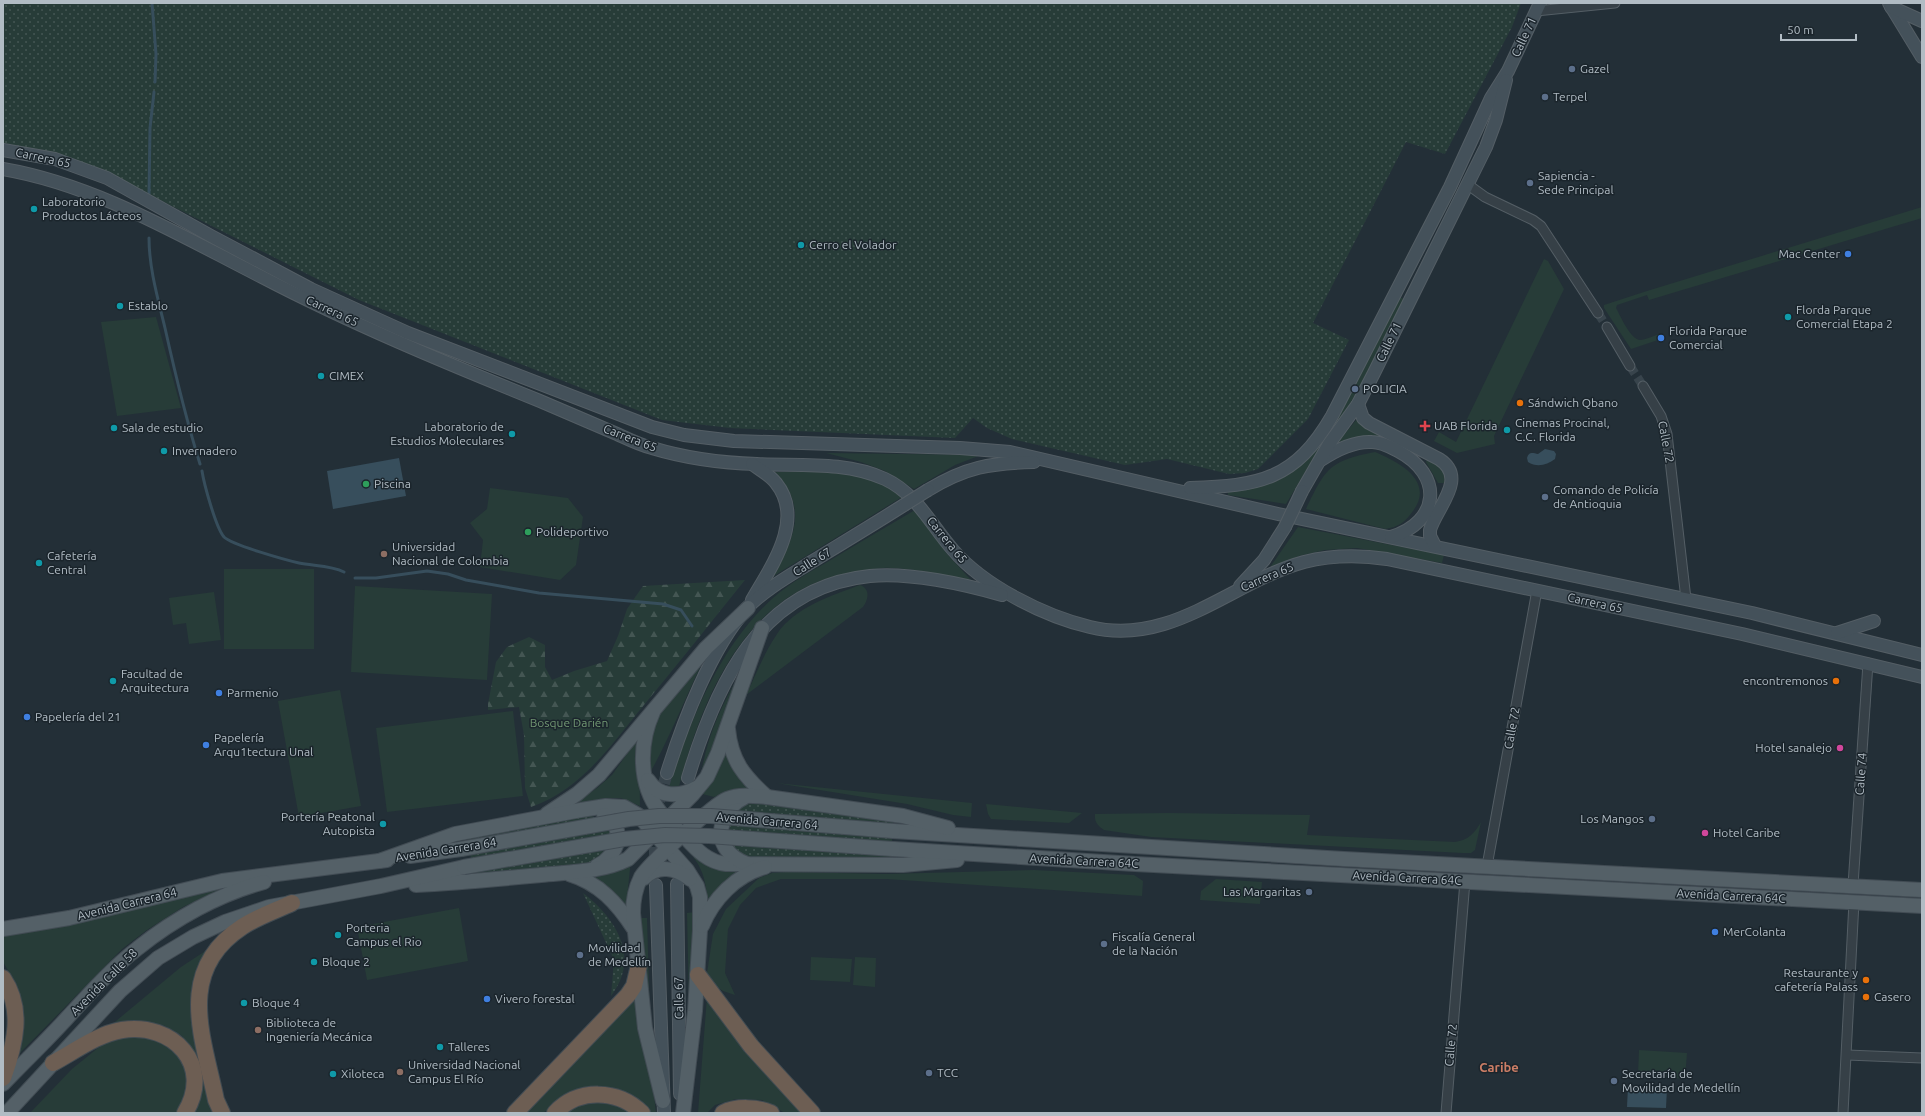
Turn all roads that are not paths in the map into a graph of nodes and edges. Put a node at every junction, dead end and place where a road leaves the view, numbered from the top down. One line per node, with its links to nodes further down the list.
1 (1615, 3): 3 (street)
2 (1890, 5): 4 (main road); 5 (main road)
3 (1538, 7): 6 (main road, Calle 71)
4 (1922, 21)
5 (1921, 51)
6 (1508, 71): 9 (main road, Calle 71); 10 (main road, Calle 71)
7 (3, 150): 16 (main road, Carrera 65)
8 (3, 169): 18 (main road, Carrera 65)
9 (1458, 169): 10 (main road); 21 (main road, Calle 71)
10 (1467, 184): 11 (street); 15 (main road, Calle 71)
11 (1598, 313)
12 (1607, 327): 13 (street)
13 (1630, 366)
14 (1643, 386): 27 (street, Calle 72)
15 (1358, 404): 17 (main road, Calle 71); 19 (main road)
16 (1051, 462): 21 (main road, Carrera 65); 29 (main road, Calle 67, bridge)
17 (1318, 462): 20 (main road); 26 (main road, Calle 71, bridge)
18 (752, 464): 28 (main road, Carrera 65); 29 (main road)
19 (1451, 480): 20 (main road); 22 (main road)
20 (1430, 487): 22 (main road); 23 (main road)
21 (1172, 489): 23 (main road, Carrera 65)
22 (1441, 508): 24 (main road)
23 (1389, 537): 24 (main road, Carrera 65)
24 (1435, 546): 27 (main road, Carrera 65)
25 (1537, 590): 26 (main road, Carrera 65); 34 (main road, Carrera 65); 57 (street, Calle 72)
26 (1233, 592): 28 (main road, Carrera 65)
27 (1686, 599): 32 (main road, Carrera 65)
28 (1025, 602): 31 (main road, Calle 67)
29 (748, 608): 36 (main road); 38 (main road, Calle 67)
30 (1874, 621): 32 (main road)
31 (762, 628): 37 (main road); 40 (main road, Calle 67)
32 (1837, 633): 33 (main road, Carrera 65)
33 (1922, 655)
34 (1868, 663): 35 (main road, Carrera 65); 65 (street, Calle 74)
35 (1922, 677)
36 (653, 712): 39 (main road); 45 (main road)
37 (727, 726): 41 (main road); 43 (main road)
38 (667, 773)
39 (646, 776): 41 (main road); 46 (main road)
40 (688, 778)
41 (701, 786): 46 (main road)
42 (749, 795): 43 (main road); 49 (main road); 55 (main road)
43 (767, 797): 50 (main road)
44 (581, 810): 45 (main road); 48 (main road); 59 (main road)
45 (542, 818): 54 (main road)
46 (668, 820): 48 (main road); 49 (main road)
47 (893, 831): 50 (main road, Avenida Carrera 64C); 54 (main road, Avenida Carrera 64, bridge)
48 (655, 834): 51 (main road); 59 (main road)
49 (683, 836): 51 (main road); 55 (main road)
50 (978, 836): 57 (main road, Avenida Carrera 64C)
51 (669, 848): 62 (main road); 67 (main road)
52 (893, 849): 53 (main road, Avenida Carrera 64C); 66 (main road, Avenida Carrera 64, bridge)
53 (1004, 856): 56 (main road); 61 (main road, Avenida Carrera 64C)
54 (379, 861): 58 (main road, Avenida Carrera 64)
55 (747, 864): 56 (main road)
56 (778, 864): 73 (main road)
57 (1487, 866): 65 (main road, Avenida Carrera 64C)
58 (311, 871): 72 (main road, Avenida Carrera 64); 82 (main road, Avenida Calle 58)
59 (588, 871): 60 (main road)
60 (565, 873): 66 (main road); 74 (main road)
61 (1465, 881): 69 (main road, Avenida Carrera 64C); 94 (street, Calle 72)
62 (638, 883): 67 (main road); 74 (main road)
63 (677, 884): 90 (main road, Calle 67)
64 (656, 885): 83 (main road, Calle 67)
65 (1853, 885): 68 (main road, Avenida Carrera 64C)
66 (381, 886): 70 (main road, Avenida Carrera 64)
67 (697, 886): 73 (main road)
68 (1922, 890)
69 (1854, 902): 71 (main road, Avenida Carrera 64C); 78 (street)
70 (292, 903): 80 (main road, Avenida Calle 58); 86 (highway)
71 (1922, 906)
72 (3, 929)
73 (700, 930): 76 (main road)
74 (635, 931): 75 (main road)
75 (639, 965): 83 (main road); 87 (highway)
76 (698, 975): 90 (main road); 93 (highway)
77 (3, 978): 81 (highway)
78 (1847, 1055): 79 (street); 95 (street)
79 (1922, 1058)
80 (53, 1063): 84 (main road, Avenida Calle 58); 85 (highway)
81 (3, 1078)
82 (3, 1084)
83 (664, 1107)
84 (7, 1113)
85 (185, 1113)
86 (222, 1113)
87 (515, 1113)
88 (554, 1113): 89 (highway)
89 (642, 1113)
90 (682, 1113)
91 (723, 1113): 92 (highway)
92 (771, 1113)
93 (812, 1113)
94 (1446, 1113)
95 (1843, 1113)

